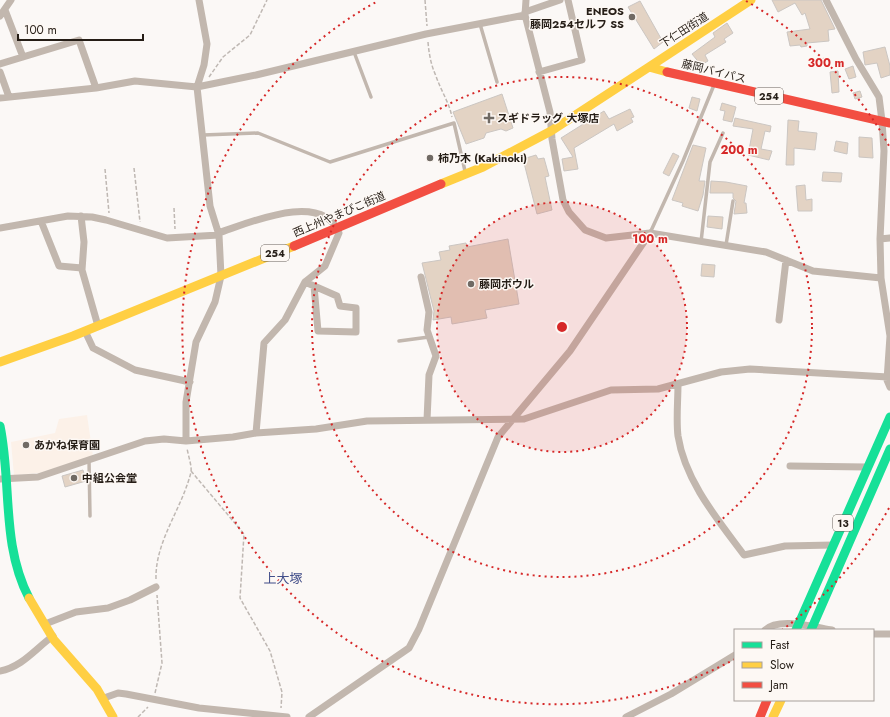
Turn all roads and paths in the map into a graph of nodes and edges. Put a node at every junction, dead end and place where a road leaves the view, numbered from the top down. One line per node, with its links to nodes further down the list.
1 (11, 0): 10 (street)
2 (199, 0): 23 (street)
3 (267, 0): 23 (path)
4 (425, 0): 14 (path)
5 (526, 0): 11 (street)
6 (560, 0): 11 (street)
7 (568, 0): 20 (street)
8 (751, 0): 18 (main road, 下仁田街道)
9 (826, 0): 28 (street)
10 (5, 10): 12 (street); 16 (street)
11 (525, 13): 13 (street); 20 (street)
12 (0, 16)
13 (480, 24): 14 (street); 21 (lane)
14 (428, 34): 15 (street); 29 (path)
15 (354, 51): 23 (street); 26 (lane)
16 (23, 57): 17 (street); 24 (street)
17 (1, 62)
18 (649, 67): 22 (main road, 藤岡バイパス / 254); 30 (main road, 西上州やまびこ街道 / 254)
19 (0, 72): 25 (street)
20 (540, 72): 30 (street)
21 (496, 82)
22 (714, 84): 28 (main road, 藤岡バイパス / 254); 44 (lane)
23 (197, 87): 24 (street); 32 (street)
24 (96, 88): 25 (street)
25 (10, 97): 27 (street)
26 (371, 97)
27 (0, 98)
28 (886, 122): 48 (street)
29 (454, 123): 32 (lane); 35 (lane)
30 (551, 130): 35 (main road, 西上州やまびこ街道 / 254); 44 (street)
31 (723, 133): 49 (lane)
32 (202, 135): 45 (street)
33 (134, 168): 43 (path)
34 (105, 169): 40 (path)
35 (465, 174): 42 (main road, 西上州やまびこ街道 / 254)
36 (732, 201): 50 (lane)
37 (174, 208): 46 (path)
38 (81, 216): 39 (street); 40 (street); 52 (street)
39 (42, 221): 41 (street); 52 (street)
40 (110, 221): 43 (street)
41 (0, 228)
42 (337, 228): 45 (street); 53 (main road, 西上州やまびこ街道 / 254); 56 (street)
43 (141, 230): 46 (street)
44 (650, 233): 49 (street); 70 (street)
45 (218, 234): 46 (street); 53 (street)
46 (176, 237)
47 (890, 238): 48 (street)
48 (880, 239): 55 (street)
49 (701, 242): 50 (street)
50 (726, 247): 51 (street)
51 (786, 260): 55 (street); 58 (street)
52 (82, 268): 59 (street)
53 (221, 276): 59 (main road, 西上州やまびこ街道 / 254); 65 (street)
54 (421, 276): 61 (street)
55 (881, 278): 64 (street)
56 (305, 282): 57 (street); 72 (street)
57 (314, 286): 57 (street)
58 (779, 320)
59 (98, 326): 60 (main road, 西上州やまびこ街道 / 254)
60 (85, 331): 63 (main road, 西上州やまびこ街道 / 254); 65 (street)
61 (429, 337): 62 (lane); 69 (street)
62 (399, 341)
63 (0, 362)
64 (888, 377): 66 (street); 67 (street)
65 (190, 382): 73 (street)
66 (678, 384): 70 (street); 82 (street)
67 (890, 387)
68 (890, 417): 78 (main road, 13)
69 (428, 420): 70 (street); 72 (street)
70 (511, 420): 101 (street)
71 (0, 426): 74 (main road)
72 (256, 433): 73 (street)
73 (186, 440): 76 (street); 79 (path)
74 (2, 447): 80 (main road)
75 (890, 449): 87 (main road, 13)
76 (89, 460): 80 (street); 81 (lane)
77 (790, 466): 78 (street)
78 (867, 467): 82 (main road, 13)
79 (191, 471): 83 (path); 98 (path)
80 (4, 478): 84 (main road)
81 (90, 516)
82 (833, 545): 85 (main road, 13)
83 (156, 587): 84 (street); 94 (path)
84 (44, 624): 90 (main road)
85 (797, 628): 86 (street); 87 (street)
86 (767, 629)
87 (811, 629)
88 (874, 634): 89 (street)
89 (890, 634)
90 (53, 636): 92 (street); 93 (main road)
91 (734, 656): 102 (street)
92 (0, 671)
93 (104, 698): 94 (street); 99 (main road)
94 (153, 698): 97 (street); 100 (path)
95 (767, 701): 103 (main road)
96 (781, 701): 104 (main road)
97 (241, 714): 98 (street)
98 (284, 716)
99 (113, 717)
100 (138, 717)
101 (309, 717)
102 (626, 717)
103 (760, 717)
104 (773, 717)

